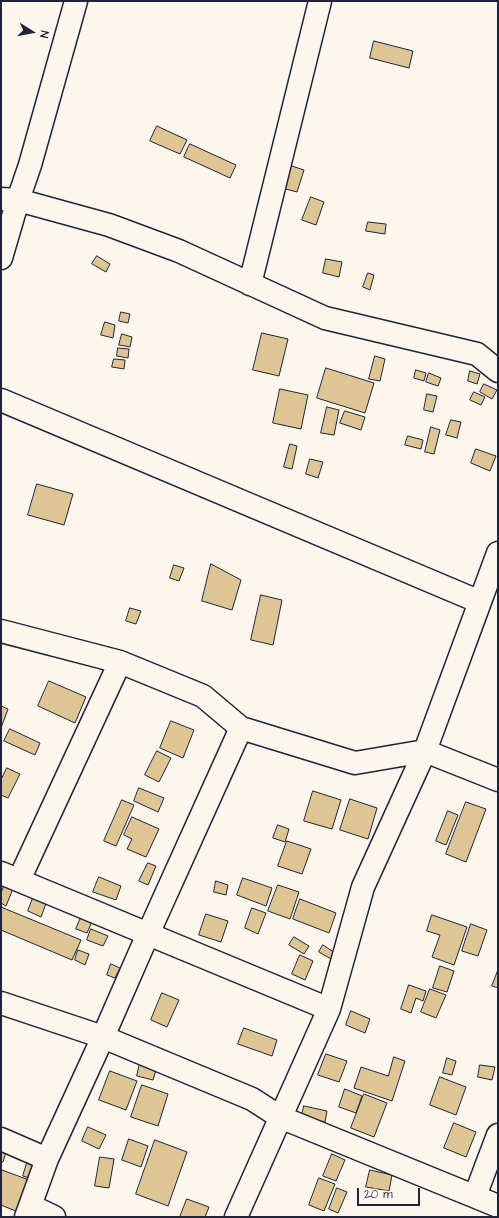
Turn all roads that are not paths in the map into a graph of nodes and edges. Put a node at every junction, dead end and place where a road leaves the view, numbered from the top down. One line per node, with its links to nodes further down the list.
1 (76, 1): 3 (street)
2 (320, 1): 5 (street)
3 (9, 200): 4 (street); 5 (street)
4 (1, 258)
5 (250, 284): 6 (street)
6 (498, 372)
7 (1, 400): 9 (street)
8 (498, 554): 9 (street)
9 (480, 602): 13 (street)
10 (1, 631): 11 (street)
11 (120, 662): 12 (street); 15 (street)
12 (241, 728): 13 (street); 16 (street)
13 (425, 751): 14 (street); 18 (street)
14 (498, 780)
15 (10, 876): 16 (street)
16 (148, 934): 18 (street); 19 (street)
17 (1, 1003): 19 (street)
18 (329, 1009): 20 (street)
19 (103, 1037): 20 (street); 23 (street)
20 (280, 1117): 24 (street); 28 (street)
21 (498, 1135): 24 (street)
22 (1, 1139): 23 (street)
23 (47, 1159): 26 (street)
24 (474, 1196): 25 (street)
25 (498, 1206)
26 (28, 1211): 27 (street)
27 (54, 1217)
28 (236, 1217)

